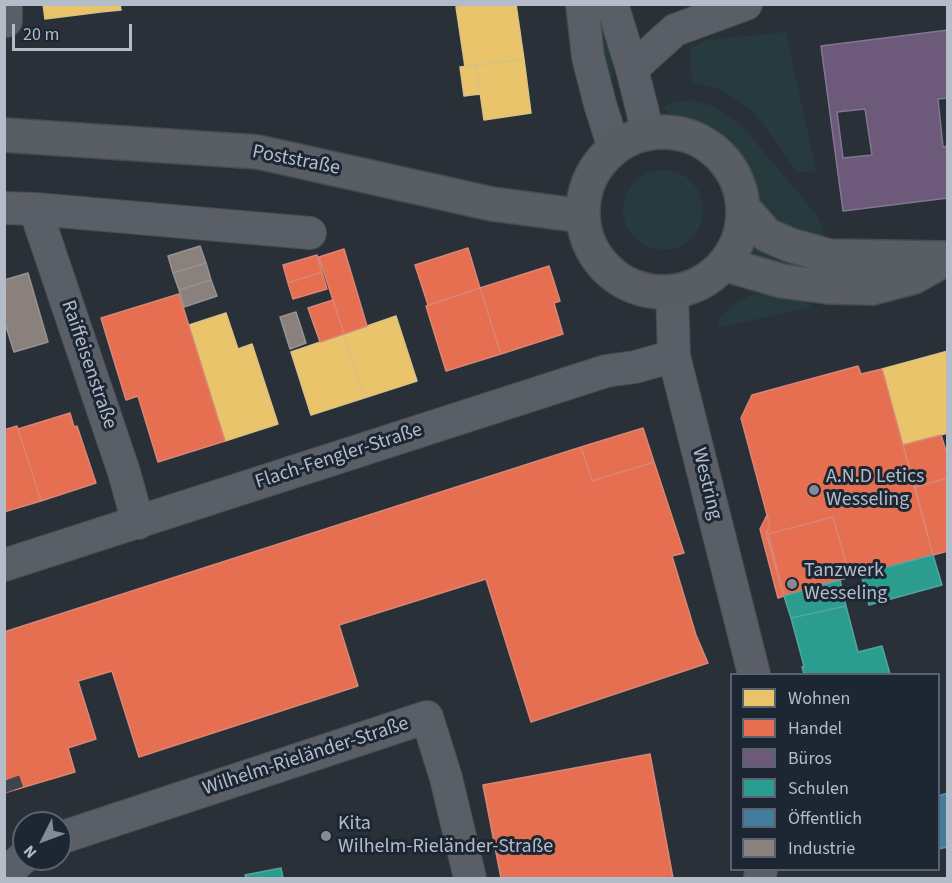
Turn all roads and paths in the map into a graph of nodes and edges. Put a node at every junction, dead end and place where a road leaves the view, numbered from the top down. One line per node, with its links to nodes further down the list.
1 (582, 4): 7 (street)
2 (612, 4): 4 (street)
3 (746, 4): 4 (street)
4 (632, 69): 5 (street)
5 (648, 133): 7 (street); 9 (street)
6 (4, 135): 10 (street, Poststraße)
7 (614, 148): 10 (street)
8 (20, 208): 11 (street, Raiffeisenstraße); 16 (street, Raiffeisenstraße)
9 (743, 208): 12 (street); 13 (street)
10 (583, 216): 14 (street)
11 (310, 233)
12 (947, 258): 13 (street)
13 (727, 264): 14 (street)
14 (672, 291): 15 (street, Westring)
15 (674, 356): 16 (street, Flach-Fengler-Straße); 18 (street, Westring)
16 (138, 523): 17 (street, Flach-Fengler-Straße)
17 (4, 565)
18 (753, 673)
19 (72, 834): 20 (street, Wilhelm-Rieländer-Straße)
20 (470, 879)

